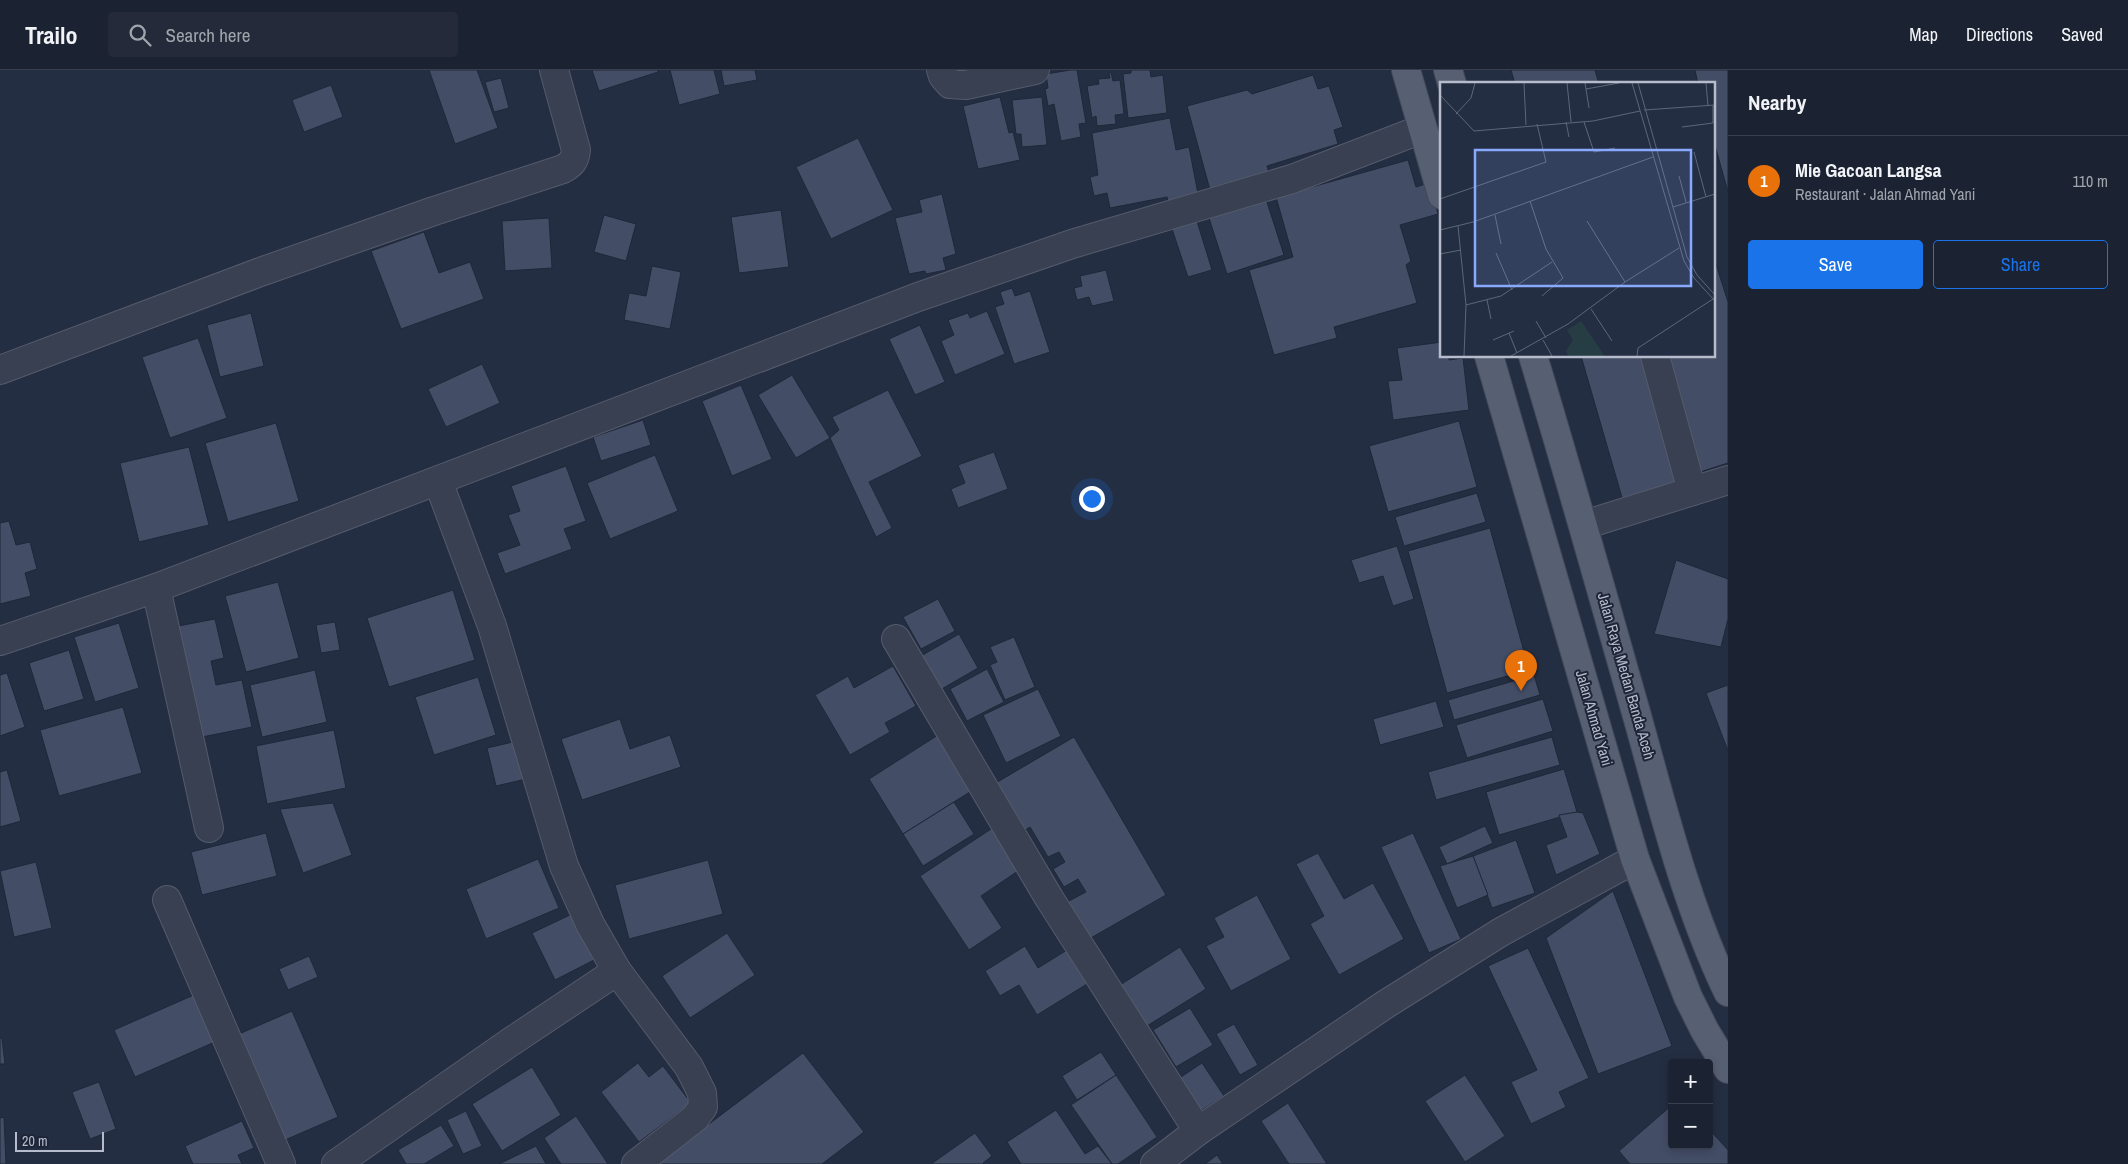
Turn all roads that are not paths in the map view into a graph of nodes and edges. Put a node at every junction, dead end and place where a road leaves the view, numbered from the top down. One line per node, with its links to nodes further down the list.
1 (554, 70): 10 (street)
2 (941, 70): 3 (street)
3 (1035, 70)
4 (1406, 70): 5 (main road)
5 (1422, 129): 6 (main road); 12 (street)
6 (1440, 188)
7 (1490, 358): 19 (main road, Jalan Ahmad Yani)
8 (1534, 358): 14 (main road, Jalan Raya Medan Banda Aceh)
9 (1656, 358): 13 (street)
10 (0, 370)
11 (1728, 480): 13 (street)
12 (438, 481): 15 (street); 21 (street)
13 (1692, 491): 14 (street)
14 (1584, 525): 22 (main road, Jalan Raya Medan Banda Aceh)
15 (156, 588): 17 (street); 18 (street)
16 (896, 639): 24 (street)
17 (0, 641)
18 (209, 828)
19 (1635, 859): 23 (main road, Jalan Ahmad Yani); 24 (street)
20 (167, 900): 25 (street)
21 (617, 971): 26 (street); 27 (street)
22 (1728, 992)
23 (1728, 1068)
24 (1198, 1131): 28 (street)
25 (281, 1164)
26 (336, 1164)
27 (636, 1164)
28 (1155, 1164)

